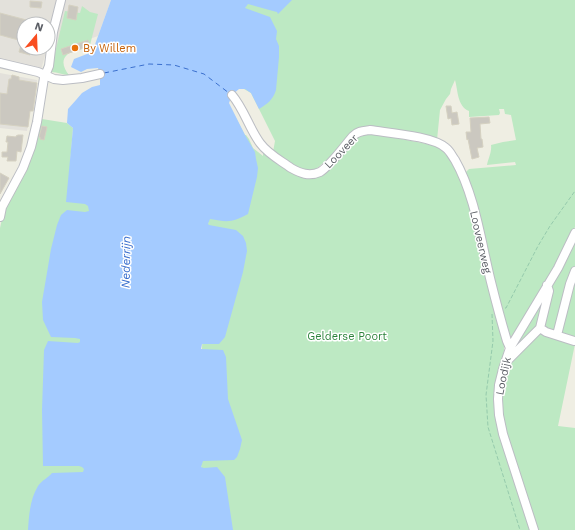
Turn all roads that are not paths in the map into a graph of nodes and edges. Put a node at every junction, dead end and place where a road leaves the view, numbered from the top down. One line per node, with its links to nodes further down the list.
1 (61, 0): 4 (street)
2 (0, 63): 4 (street)
3 (100, 74): 4 (street)
4 (45, 75): 7 (street)
5 (232, 95): 6 (street, Looveer)
6 (439, 143): 14 (street, Looveerweg)
7 (0, 217)
8 (575, 233): 10 (street, Loodijk)
9 (575, 271): 12 (street)
10 (547, 285): 11 (street); 14 (street, Loodijk)
11 (540, 328): 12 (street); 15 (street)
12 (557, 335): 13 (street)
13 (574, 341)
14 (510, 348): 15 (street, Loodijk)
15 (505, 363): 16 (street, Loodijk)
16 (534, 530)

